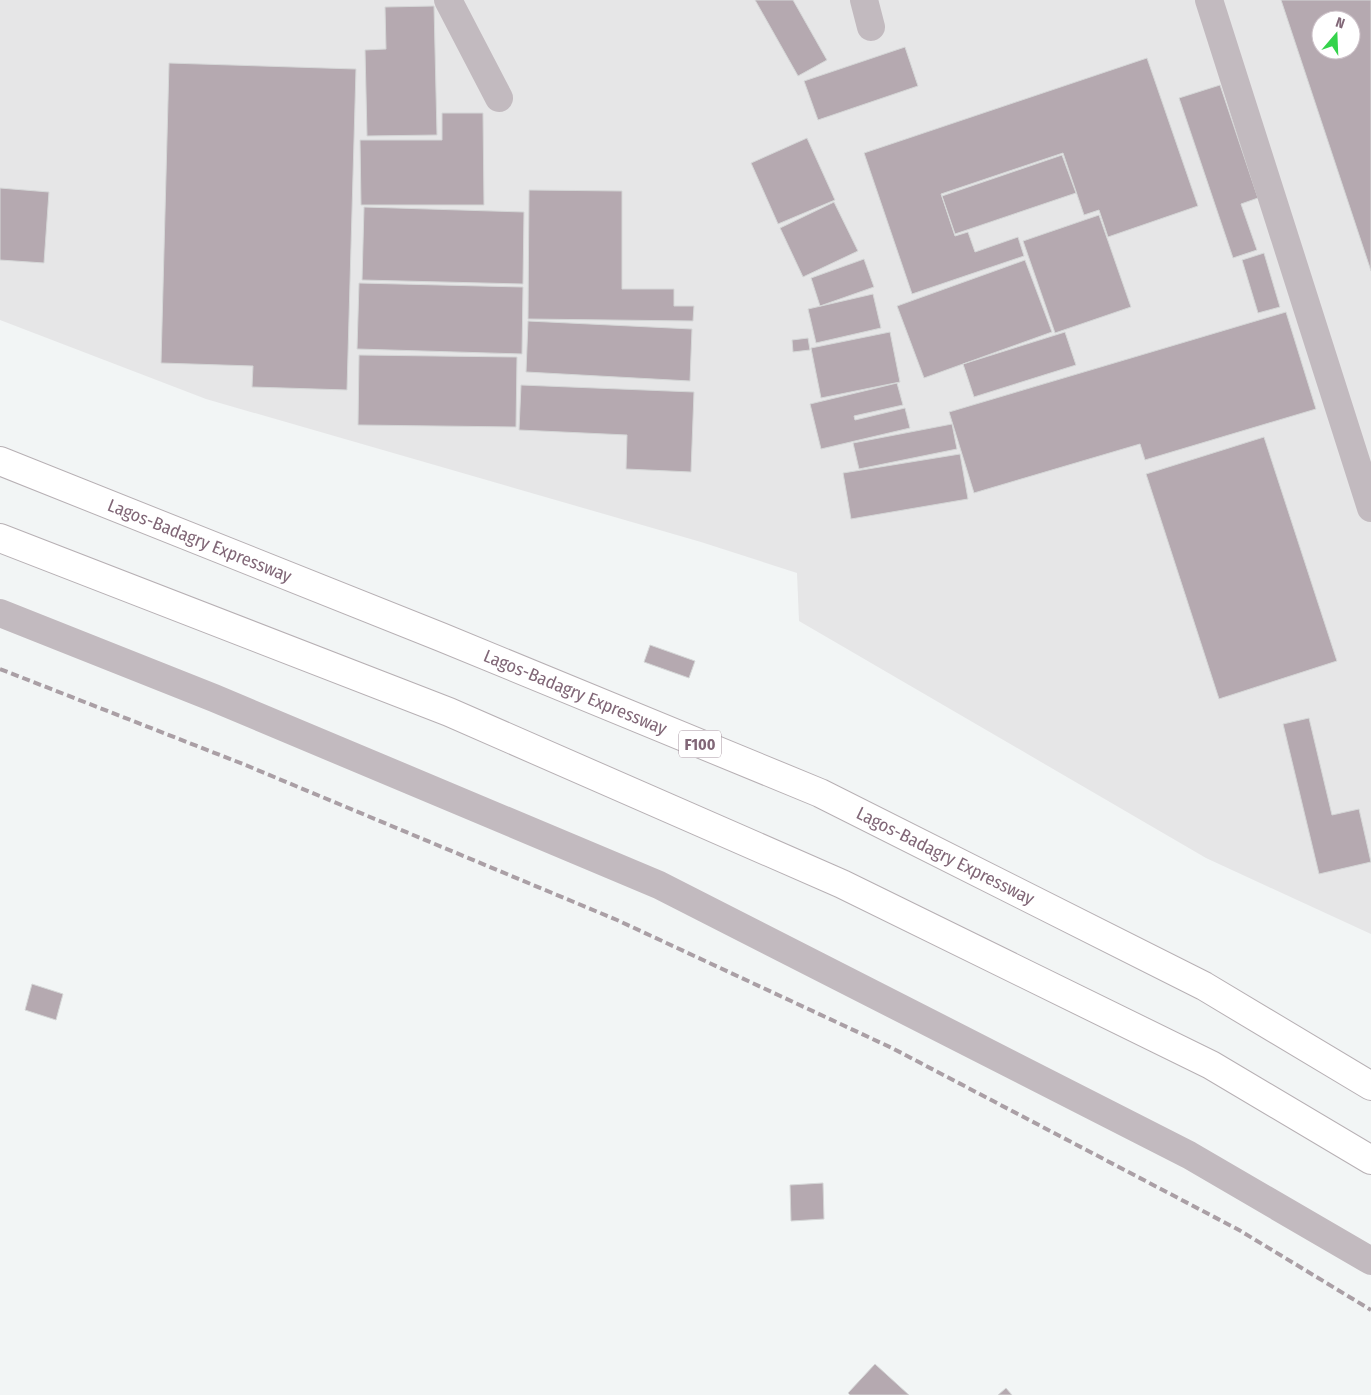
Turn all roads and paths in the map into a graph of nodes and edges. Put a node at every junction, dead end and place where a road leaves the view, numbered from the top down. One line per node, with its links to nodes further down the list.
1 (448, 0): 5 (street)
2 (864, 0): 4 (street)
3 (1209, 0): 7 (street)
4 (871, 27)
5 (499, 98)
6 (0, 461): 10 (highway, Lagos-Badagry Expressway / F100)
7 (1371, 508)
8 (0, 538): 11 (highway)
9 (0, 613): 12 (street)
10 (1371, 1086)
11 (1371, 1160)
12 (1371, 1261)

